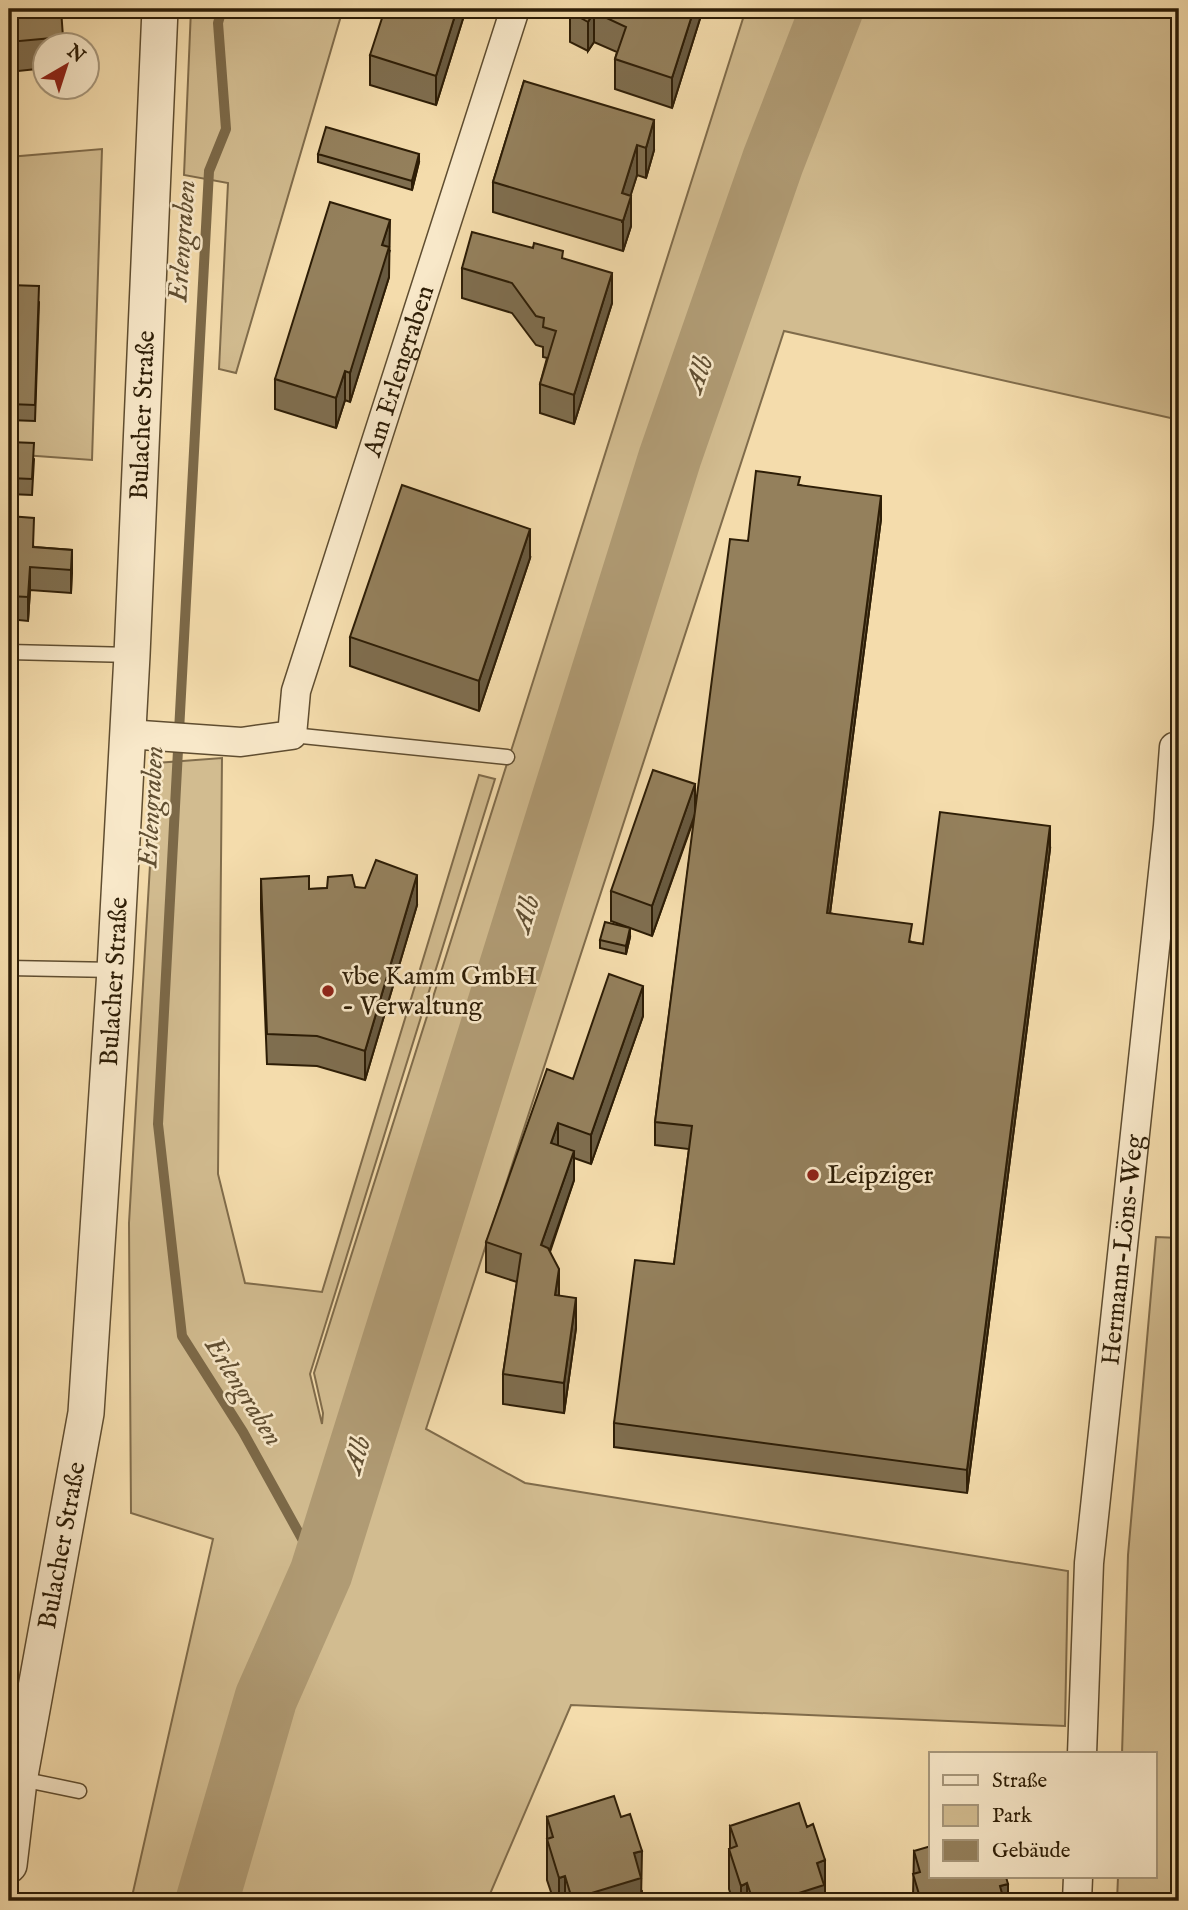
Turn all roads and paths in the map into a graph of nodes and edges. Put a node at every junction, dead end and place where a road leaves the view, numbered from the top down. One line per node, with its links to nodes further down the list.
1 (160, 9): 4 (street, Bulacher Straße)
2 (515, 9): 6 (street, Am Erlengraben)
3 (9, 652): 4 (lane)
4 (132, 655): 5 (street, Bulacher Straße)
5 (144, 735): 6 (street); 10 (street, Bulacher Straße)
6 (292, 735): 8 (lane)
7 (1174, 747): 11 (street, Hermann-Löns-Weg)
8 (507, 757)
9 (9, 968): 10 (lane)
10 (115, 970): 12 (street, Bulacher Straße)
11 (1082, 1752)
12 (15, 1780): 13 (lane); 14 (street, Bulacher Straße)
13 (79, 1791)
14 (9, 1865)
15 (1078, 1878): 16 (street)
16 (1077, 1901)

